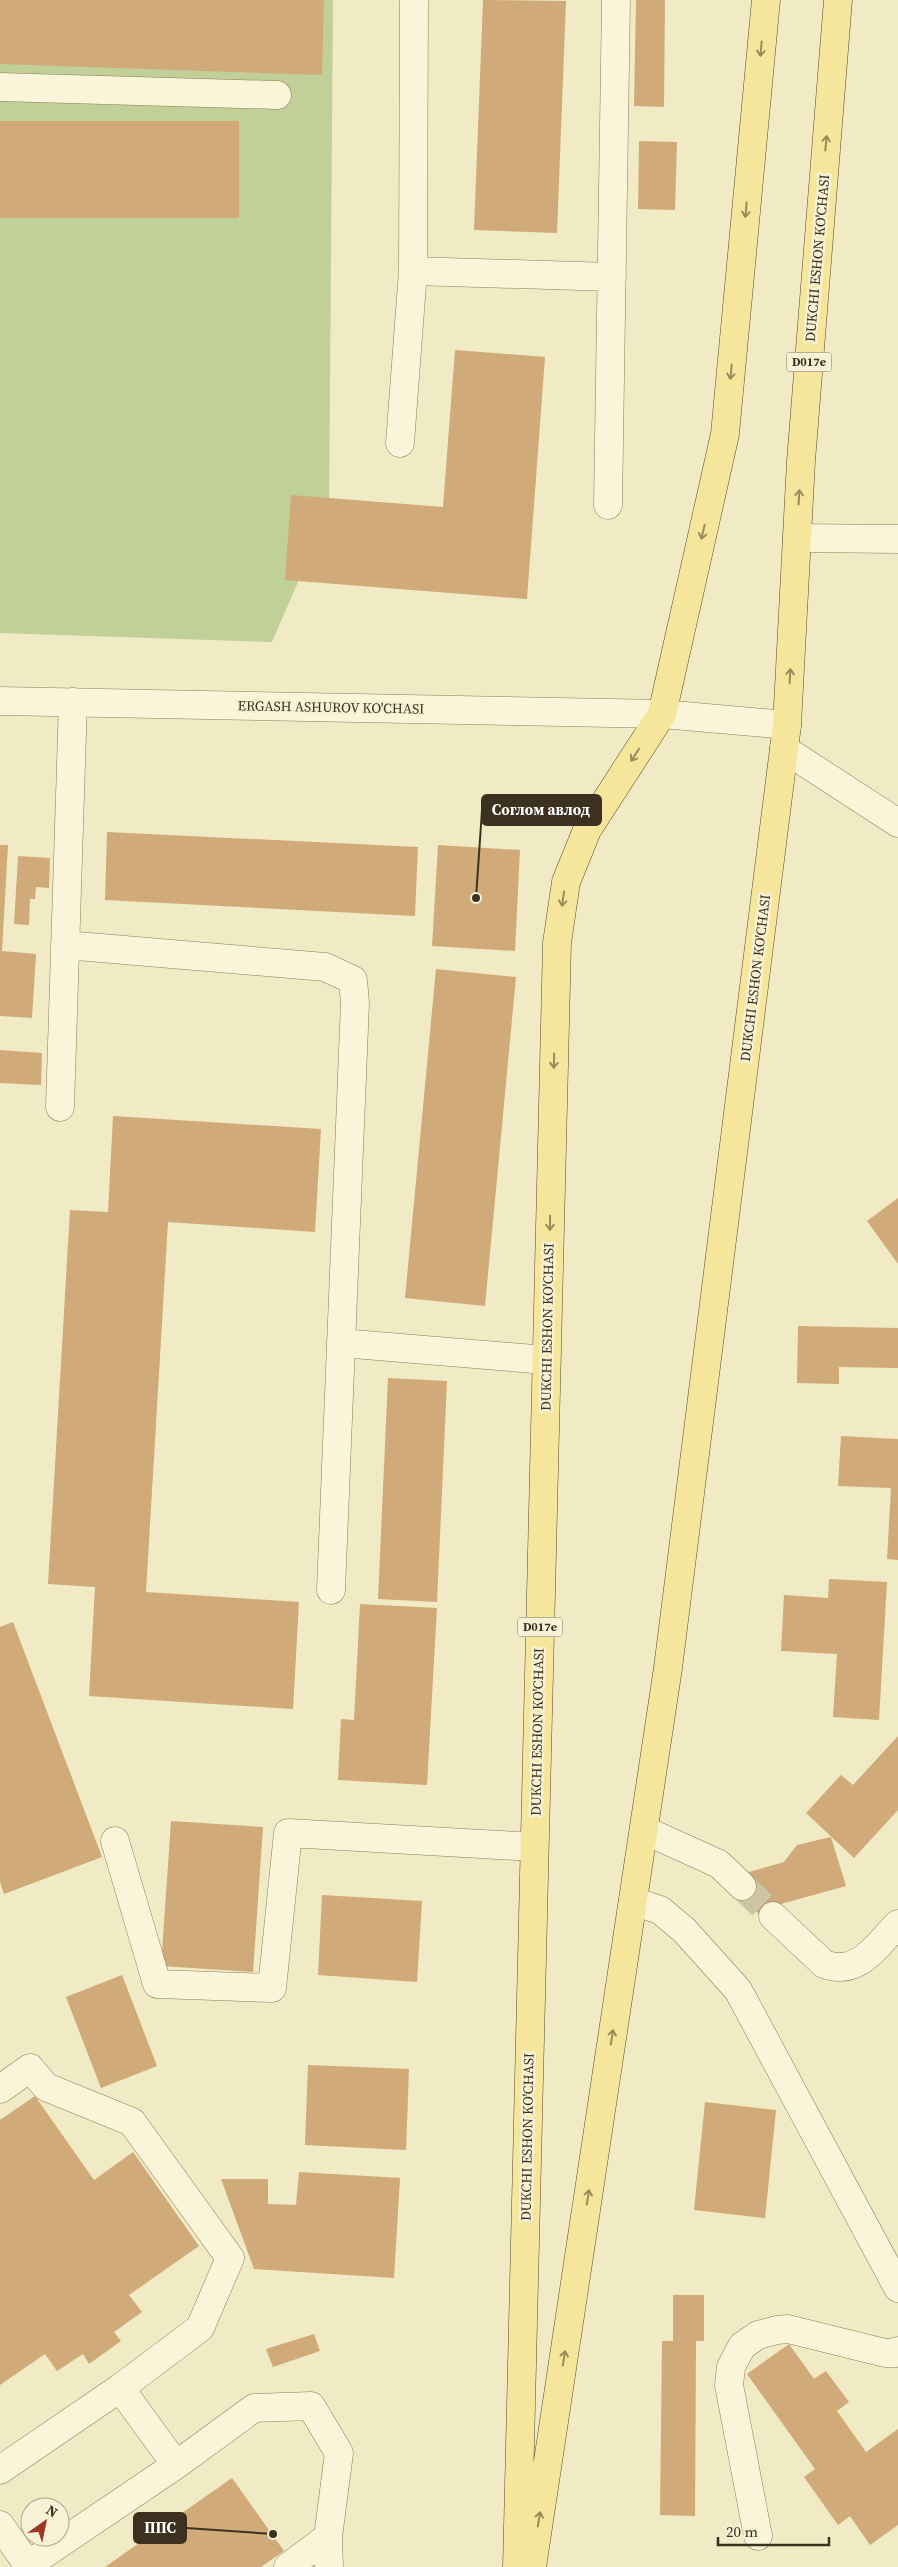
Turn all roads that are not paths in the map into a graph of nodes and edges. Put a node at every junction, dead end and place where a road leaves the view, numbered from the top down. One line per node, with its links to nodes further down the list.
1 (414, 0): 7 (street)
2 (616, 0): 8 (street)
3 (766, 0): 15 (main road, DUKCHI ESHON KO'CHASI / D017e, one-way to 15)
4 (838, 0): 11 (main road, DUKCHI ESHON KO'CHASI / D017e, one-way to 4)
5 (0, 87): 6 (street)
6 (278, 95)
7 (413, 271): 8 (street); 9 (street)
8 (612, 278): 10 (street)
9 (400, 443)
10 (608, 505)
11 (797, 538): 12 (street); 16 (main road, DUKCHI ESHON KO'CHASI / D017e, one-way to 11)
12 (898, 539)
13 (0, 700): 14 (street, ERGASH ASHUROV KO'CHASI)
14 (73, 702): 15 (street, ERGASH ASHUROV KO'CHASI); 18 (street)
15 (662, 714): 16 (street); 21 (main road, DUKCHI ESHON KO'CHASI / D017e, one-way to 21)
16 (785, 737): 17 (street); 23 (main road, DUKCHI ESHON KO'CHASI / D017e)
17 (898, 823)
18 (64, 945): 19 (street); 20 (street)
19 (60, 1107)
20 (341, 1343): 21 (street); 22 (street)
21 (546, 1360): 25 (main road, DUKCHI ESHON KO'CHASI / D017e)
22 (330, 1590)
23 (644, 1830): 26 (street); 27 (main road, DUKCHI ESHON KO'CHASI / D017e)
24 (115, 1841): 25 (street)
25 (534, 1847): 41 (main road, DUKCHI ESHON KO'CHASI / D017e)
26 (742, 1886)
27 (633, 1900): 31 (street); 42 (main road, DUKCHI ESHON KO'CHASI / D017e, one-way to 27)
28 (773, 1916): 29 (street)
29 (898, 1924)
30 (0, 2088): 33 (street)
31 (898, 2288)
32 (898, 2351): 37 (street)
33 (120, 2388): 34 (street); 35 (street)
34 (176, 2466): 36 (street); 38 (street)
35 (0, 2470)
36 (0, 2525)
37 (758, 2536)
38 (328, 2538): 39 (street); 40 (street)
39 (288, 2567)
40 (329, 2567)
41 (517, 2567)
42 (532, 2567)

